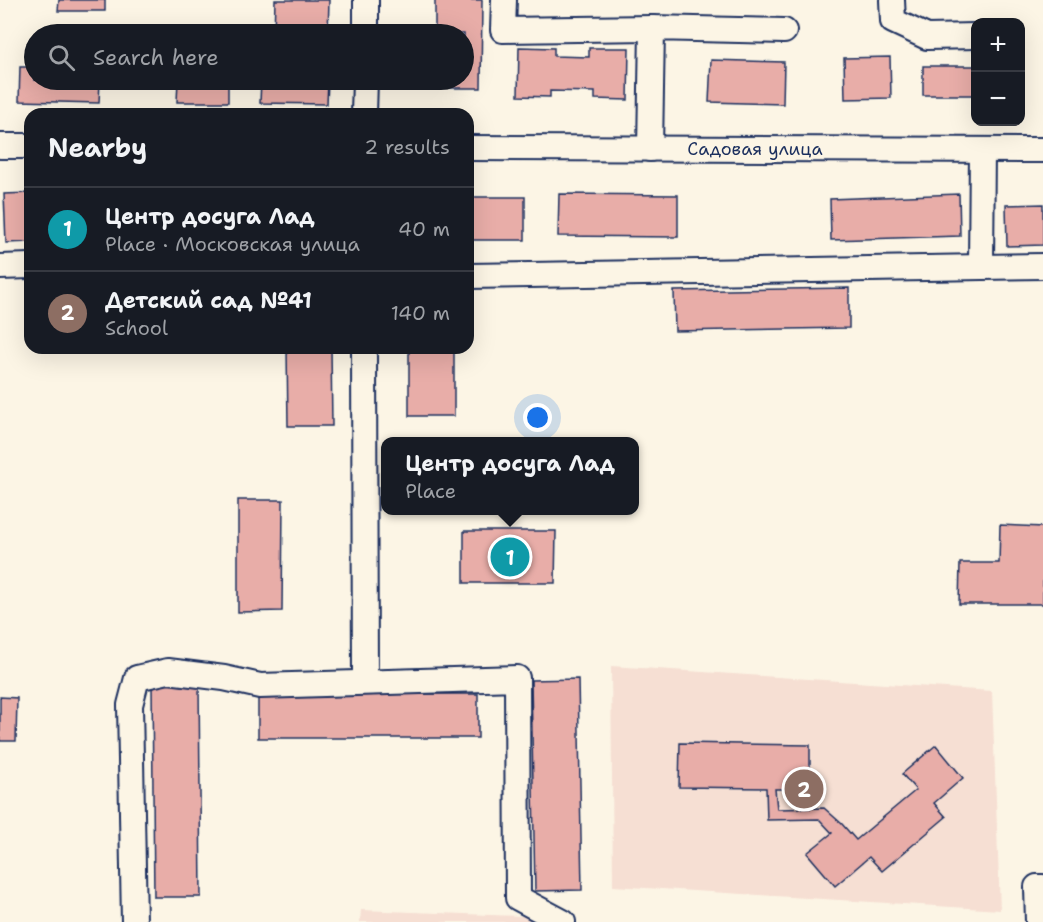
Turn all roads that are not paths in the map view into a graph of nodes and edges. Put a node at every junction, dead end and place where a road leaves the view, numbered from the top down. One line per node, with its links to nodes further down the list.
1 (366, 0): 4 (street)
2 (504, 0): 5 (street)
3 (892, 0): 7 (street)
4 (366, 24)
5 (652, 28): 6 (street); 13 (street)
6 (784, 31)
7 (971, 36)
8 (364, 90): 9 (street)
9 (364, 108)
10 (0, 146): 11 (street)
11 (24, 146)
12 (474, 148): 13 (street, Садовая улица)
13 (650, 149): 14 (street, Садовая улица)
14 (982, 150): 15 (street, Садовая улица); 17 (street)
15 (1043, 150)
16 (24, 266): 19 (street)
17 (981, 266): 18 (street); 20 (street)
18 (1043, 266)
19 (0, 267)
20 (474, 276)
21 (364, 354): 22 (street)
22 (365, 682): 24 (street); 25 (street)
23 (1043, 887): 26 (street)
24 (134, 922)
25 (563, 922)
26 (1038, 922)

